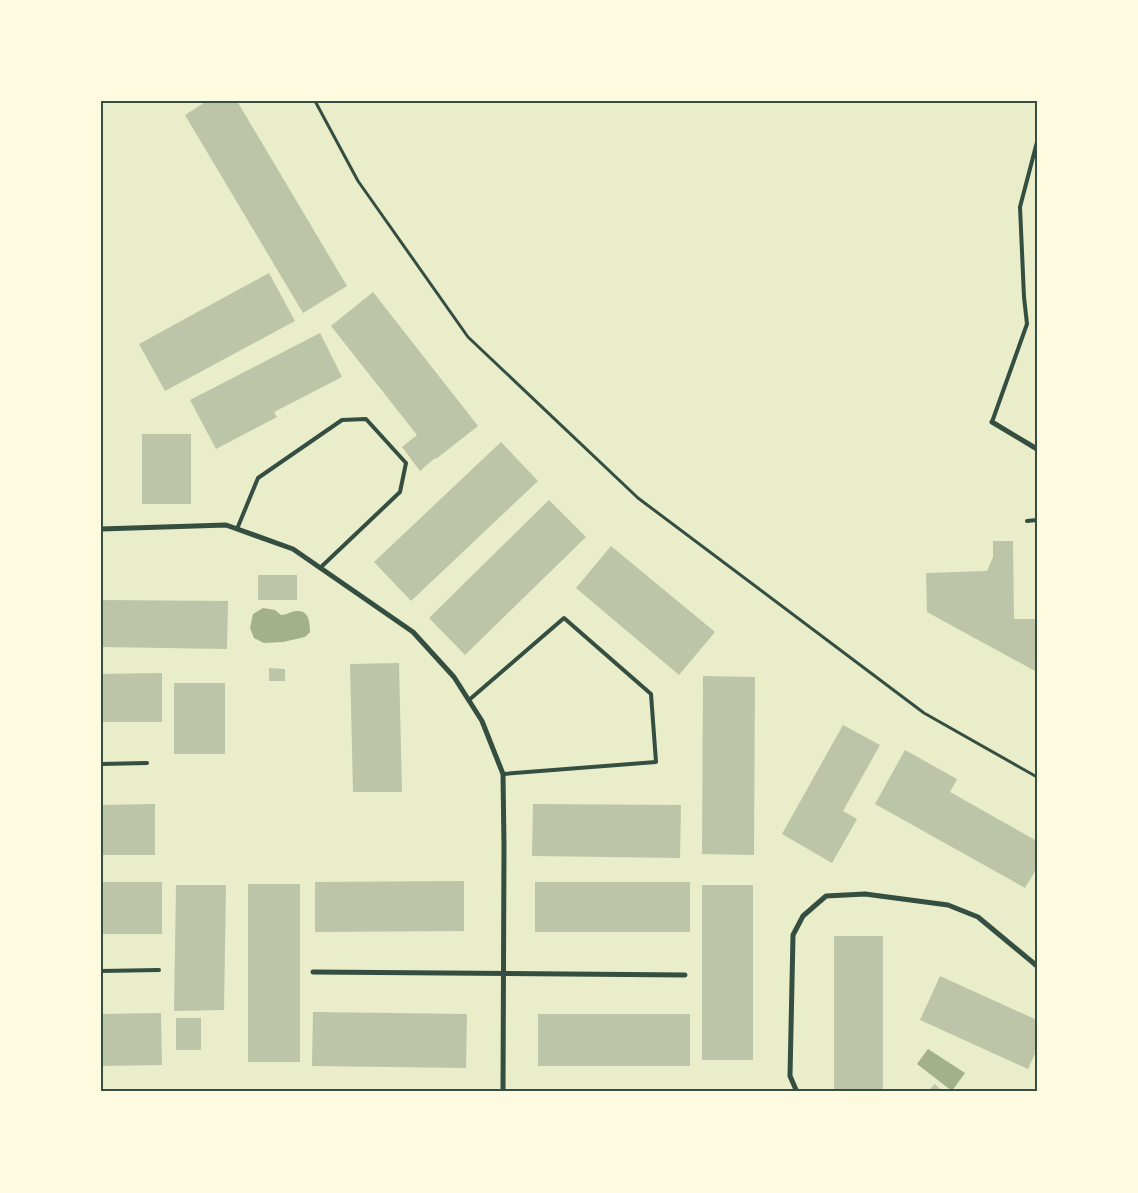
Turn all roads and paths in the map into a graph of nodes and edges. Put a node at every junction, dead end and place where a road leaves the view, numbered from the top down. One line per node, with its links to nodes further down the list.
1 (315, 101): 14 (path)
2 (1037, 142): 3 (lane)
3 (992, 422): 4 (street)
4 (1037, 449)
5 (1037, 520): 6 (lane)
6 (1027, 521)
7 (101, 529): 8 (street)
8 (237, 529): 9 (street); 9 (lane)
9 (320, 568): 10 (street)
10 (469, 700): 13 (street); 13 (lane)
11 (147, 763): 12 (lane)
12 (101, 764)
13 (503, 774): 19 (street)
14 (1037, 777)
15 (1037, 966): 22 (street)
16 (159, 970): 17 (lane)
17 (101, 971)
18 (313, 972): 19 (street)
19 (504, 973): 20 (street); 21 (street)
20 (685, 975)
21 (503, 1092)
22 (796, 1092)

